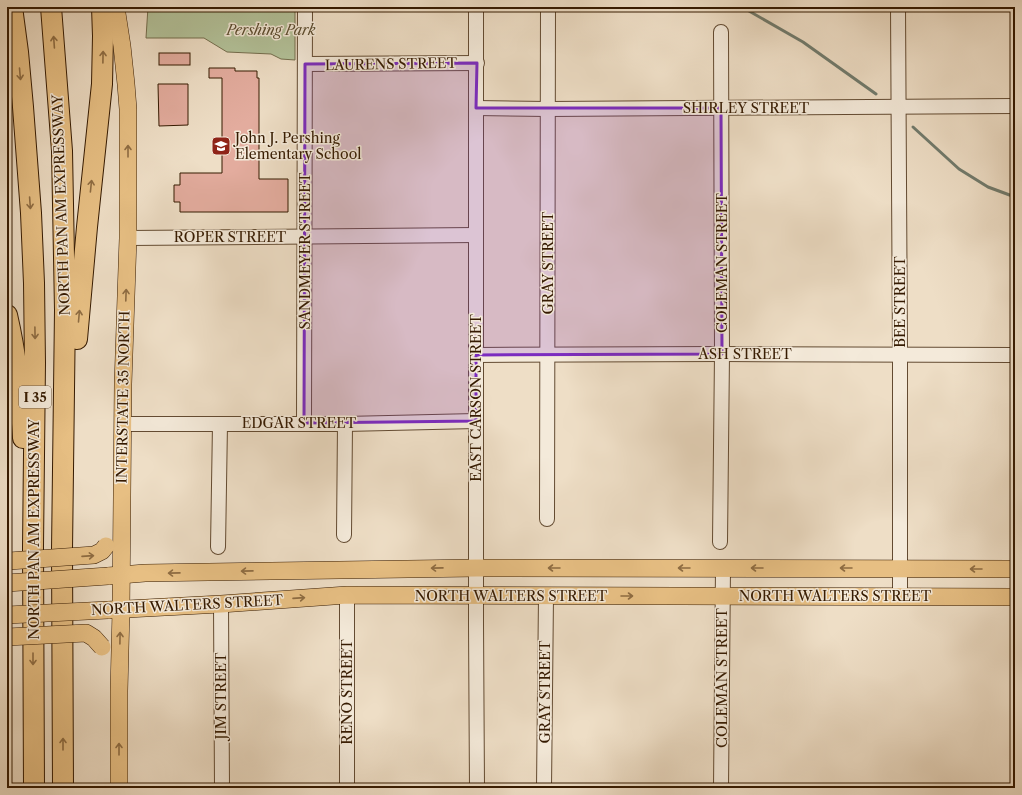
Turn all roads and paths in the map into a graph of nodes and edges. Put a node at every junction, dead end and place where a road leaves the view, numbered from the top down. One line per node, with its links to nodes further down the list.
1 (12, 7): 35 (highway, NORTH PAN AM EXPRESSWAY / I 35, one-way to 35)
2 (51, 7): 37 (highway, NORTH PAN AM EXPRESSWAY / I 35, one-way to 2)
3 (102, 7): 37 (highway, one-way to 3)
4 (116, 7): 19 (main road, INTERSTATE 35 NORTH, one-way to 4)
5 (305, 7): 11 (street, SANDMEYER STREET)
6 (476, 7): 10 (street, EAST CARSON STREET)
7 (548, 7): 16 (street, GRAY STREET)
8 (898, 7): 13 (street, BEE STREET)
9 (721, 32): 15 (street, COLEMAN STREET)
10 (477, 63): 11 (street, LAURENS STREET); 14 (street, EAST CARSON STREET)
11 (305, 64): 18 (street, SANDMEYER STREET)
12 (1015, 106): 13 (street, SHIRLEY STREET)
13 (898, 107): 15 (street, SHIRLEY STREET); 24 (street, BEE STREET)
14 (476, 108): 16 (street, SHIRLEY STREET); 17 (street, EAST CARSON STREET)
15 (721, 108): 16 (street, SHIRLEY STREET); 21 (street, COLEMAN STREET)
16 (548, 109): 23 (street, GRAY STREET)
17 (476, 235): 18 (street, ROPER STREET); 22 (street, EAST CARSON STREET)
18 (305, 237): 19 (street, ROPER STREET); 27 (street, SANDMEYER STREET)
19 (128, 238): 28 (main road, INTERSTATE 35 NORTH, one-way to 19)
20 (7, 315): 35 (highway)
21 (722, 354): 23 (street, ASH STREET); 24 (street, ASH STREET); 34 (street, COLEMAN STREET)
22 (476, 355): 23 (street, ASH STREET); 26 (street, EAST CARSON STREET)
23 (547, 355): 32 (street, GRAY STREET)
24 (900, 355): 25 (street, ASH STREET); 41 (street, BEE STREET)
25 (1015, 355)
26 (476, 421): 30 (street, EDGAR STREET); 39 (street, EAST CARSON STREET)
27 (304, 423): 29 (street, EDGAR STREET); 30 (street, EDGAR STREET)
28 (122, 424): 29 (street, EDGAR STREET); 31 (main road, INTERSTATE 35 NORTH)
29 (220, 424): 36 (street)
30 (345, 424): 33 (street)
31 (121, 485): 38 (main road, one-way to 31, bridge); 43 (main road, INTERSTATE 35 NORTH)
32 (547, 519)
33 (344, 535)
34 (720, 542)
35 (33, 547): 57 (highway, NORTH PAN AM EXPRESSWAY / I 35, one-way to 57)
36 (218, 547)
37 (62, 550): 56 (highway, NORTH PAN AM EXPRESSWAY / I 35, one-way to 37)
38 (7, 560)
39 (476, 568): 40 (main road, NORTH WALTERS STREET, one-way to 39); 43 (main road, NORTH WALTERS STREET, one-way to 43); 46 (street, EAST CARSON STREET)
40 (723, 568): 41 (main road, NORTH WALTERS STREET, one-way to 40); 48 (street, COLEMAN STREET)
41 (900, 569): 42 (main road, NORTH WALTERS STREET, one-way to 41); 49 (street, BEE STREET)
42 (1015, 569)
43 (114, 575): 44 (main road, NORTH WALTERS STREET, bridge); 52 (main road, INTERSTATE 35 NORTH)
44 (7, 583)
45 (347, 595): 46 (main road, NORTH WALTERS STREET); 51 (main road, NORTH WALTERS STREET, one-way to 45); 60 (street, RENO STREET)
46 (476, 595): 47 (main road, NORTH WALTERS STREET); 61 (street, EAST CARSON STREET)
47 (546, 596): 48 (main road, NORTH WALTERS STREET, one-way to 48); 62 (street, GRAY STREET)
48 (722, 596): 49 (main road, NORTH WALTERS STREET); 63 (street, COLEMAN STREET)
49 (900, 596): 50 (main road, NORTH WALTERS STREET)
50 (1015, 597)
51 (221, 604): 52 (main road, NORTH WALTERS STREET); 59 (street, JIM STREET)
52 (114, 610): 53 (main road, NORTH WALTERS STREET, bridge); 55 (main road, INTERSTATE 35 NORTH, one-way to 52)
53 (7, 615)
54 (7, 637): 55 (main road, bridge)
55 (119, 691): 58 (main road, INTERSTATE 35 NORTH, one-way to 55)
56 (64, 786)
57 (34, 788)
58 (119, 788)
59 (222, 788)
60 (347, 788)
61 (477, 788)
62 (544, 788)
63 (721, 788)

